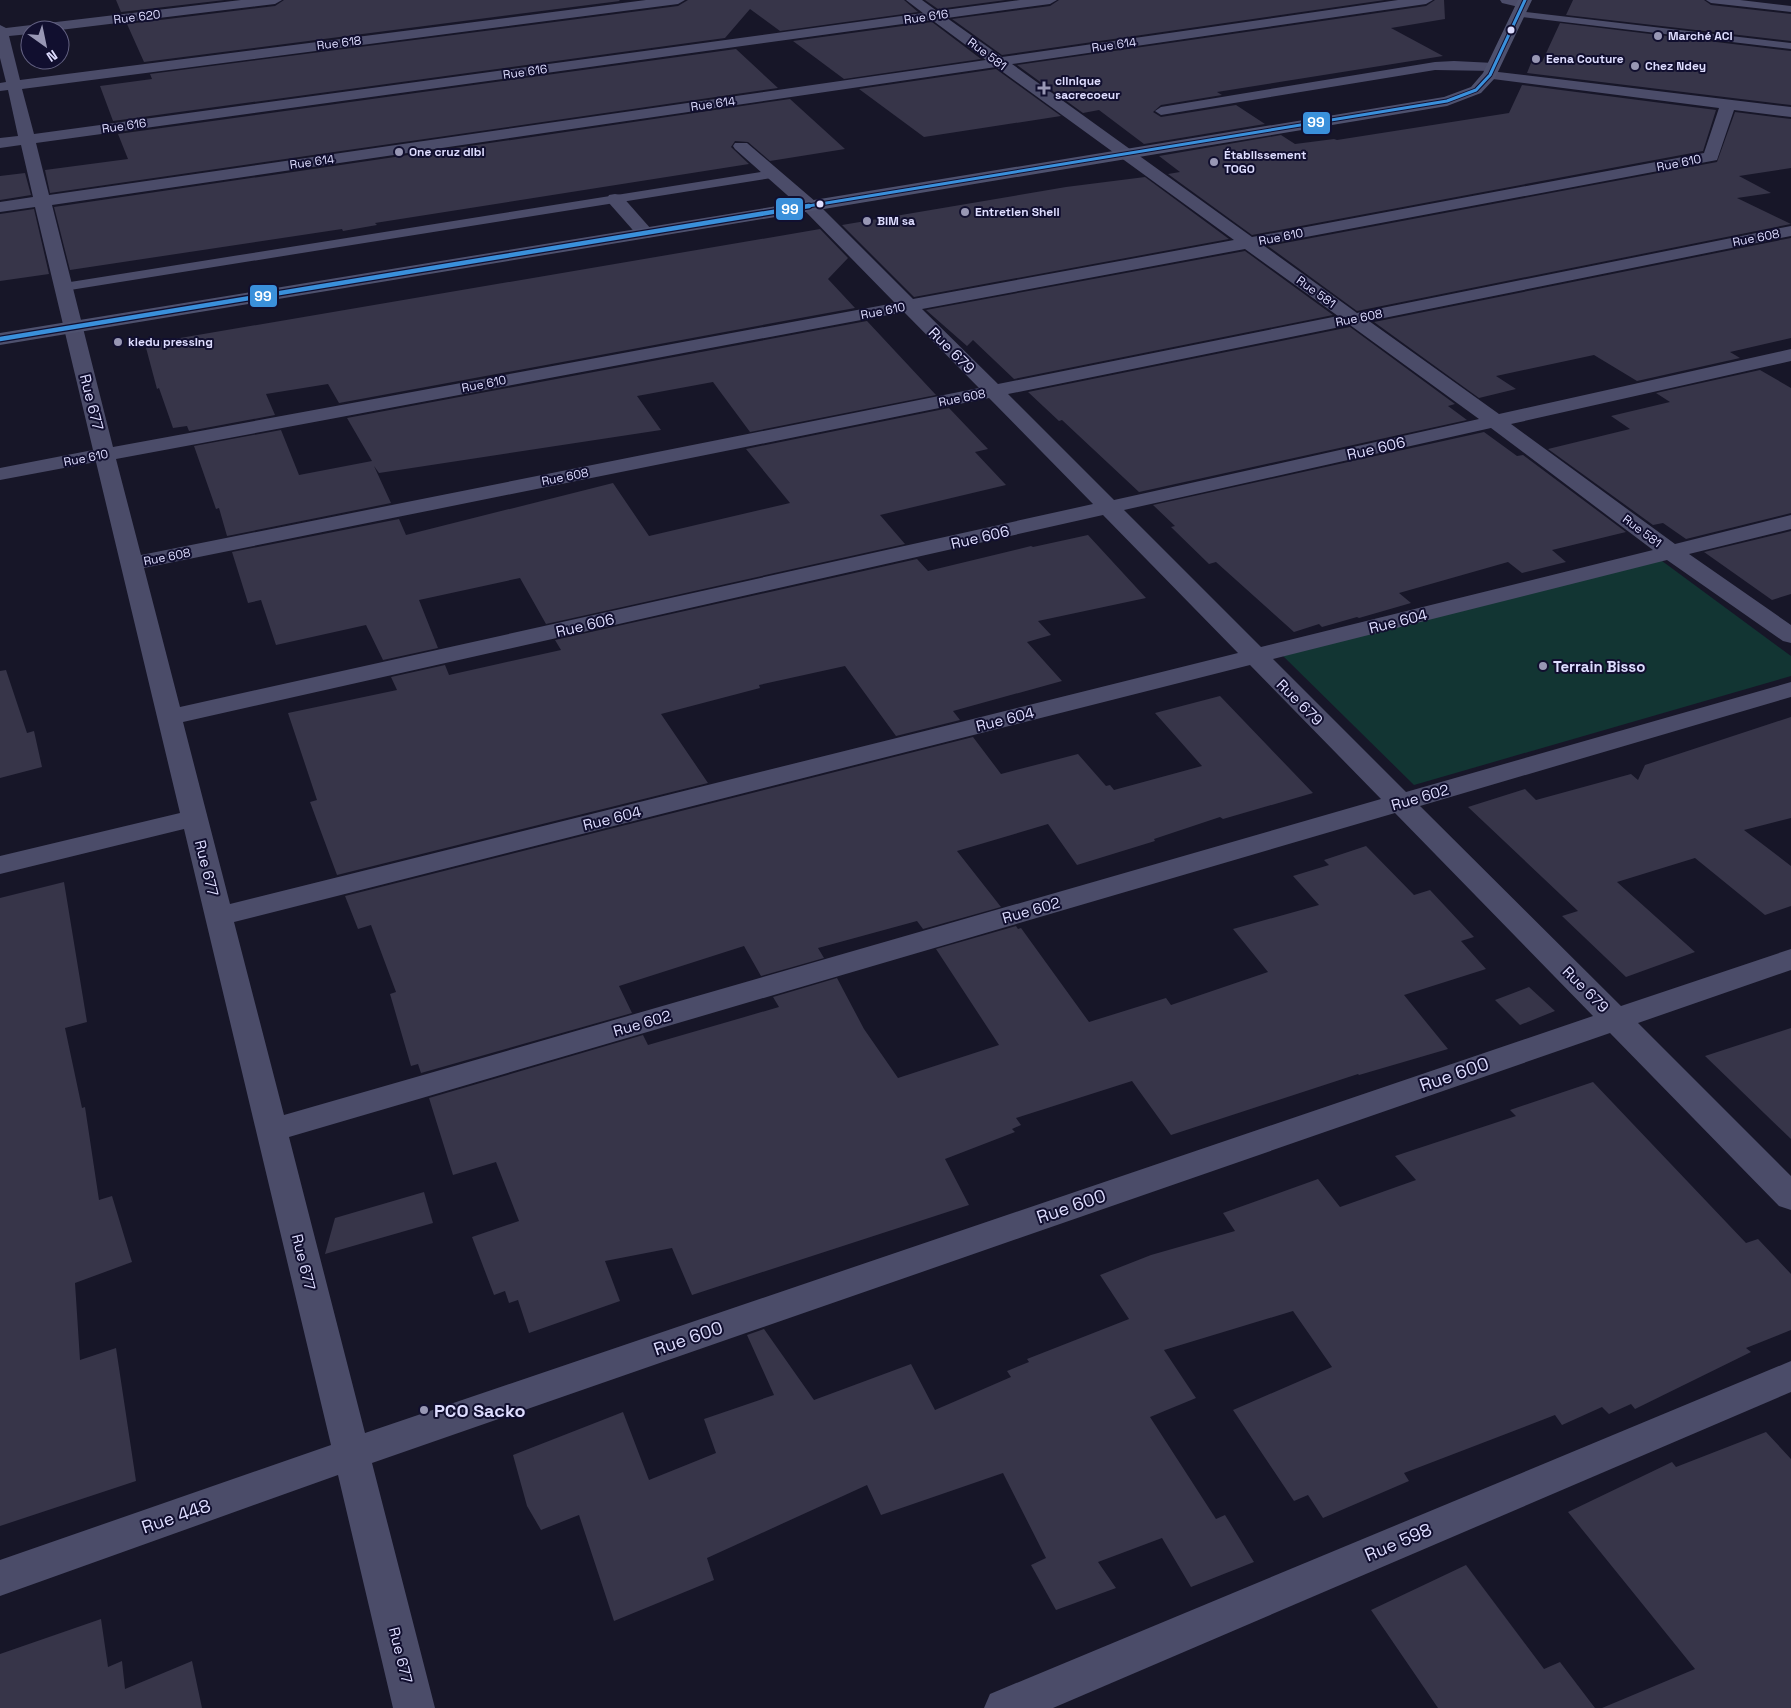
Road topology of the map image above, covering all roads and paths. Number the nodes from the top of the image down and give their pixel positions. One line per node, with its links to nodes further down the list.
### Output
1 (275, 0): 10 (street, Rue 620)
2 (678, 0): 14 (street, Rue 618)
3 (913, 0): 9 (street, Rue 581)
4 (1050, 0): 9 (street, Rue 616)
5 (1426, 0): 12 (street, Rue 614)
6 (1711, 0): 8 (lane)
7 (1519, 4): 11 (lane); 13 (street)
8 (1791, 9)
9 (936, 16): 12 (street, Rue 581); 18 (street, Rue 616)
10 (0, 32): 14 (street, Rue 677)
11 (1791, 46)
12 (998, 62): 20 (street, Rue 581); 23 (street, Rue 614)
13 (1492, 71): 15 (street); 16 (lane); 20 (street)
14 (7, 86): 18 (street, Rue 677)
15 (1728, 104): 17 (street); 28 (street, Rue 610)
16 (1161, 111)
17 (1791, 112)
18 (13, 141): 23 (street, Rue 677)
19 (741, 146): 21 (street, Rue 679)
20 (1126, 154): 24 (street); 28 (street, Rue 581)
21 (773, 174): 22 (lane); 24 (street, Rue 679)
22 (615, 199): 27 (street); 29 (lane)
23 (42, 201): 25 (street, Rue 614); 29 (street, Rue 677)
24 (810, 206): 27 (street); 30 (street, Rue 679)
25 (0, 207)
26 (1791, 231): 31 (street, Rue 608)
27 (645, 233): 32 (street)
28 (1248, 243): 30 (street, Rue 610); 31 (street, Rue 581)
29 (64, 287): 32 (street, Rue 677)
30 (909, 306): 35 (street, Rue 679); 37 (street, Rue 610)
31 (1353, 319): 35 (street, Rue 608); 36 (street, Rue 581)
32 (74, 327): 33 (street); 37 (street, Rue 677)
33 (0, 339)
34 (1791, 356): 36 (street, Rue 606)
35 (993, 391): 39 (street, Rue 679); 42 (street, Rue 608)
36 (1495, 421): 39 (street, Rue 606); 41 (street, Rue 581)
37 (105, 455): 38 (street, Rue 610); 42 (street, Rue 677)
38 (0, 474)
39 (1109, 508): 44 (street, Rue 679); 46 (street, Rue 606)
40 (1791, 522): 41 (street, Rue 604)
41 (1671, 552): 43 (street, Rue 581); 44 (street, Rue 604)
42 (132, 564): 46 (street, Rue 677)
43 (1791, 636)
44 (1256, 656): 47 (street, Rue 679); 50 (street, Rue 604)
45 (1791, 689): 47 (street, Rue 602)
46 (170, 718): 48 (street, Rue 677)
47 (1400, 802): 52 (street, Rue 679); 53 (street, Rue 602)
48 (194, 818): 49 (street); 50 (street, Rue 677)
49 (0, 865)
50 (219, 916): 53 (street, Rue 677)
51 (1791, 959): 52 (street, Rue 600)
52 (1615, 1019): 54 (street, Rue 679); 56 (street, Rue 600)
53 (272, 1130): 56 (street, Rue 677)
54 (1791, 1197)
55 (1791, 1376): 59 (street, Rue 598)
56 (352, 1454): 57 (street, Rue 448); 58 (street, Rue 677)
57 (0, 1578)
58 (414, 1708)
59 (1005, 1708)

